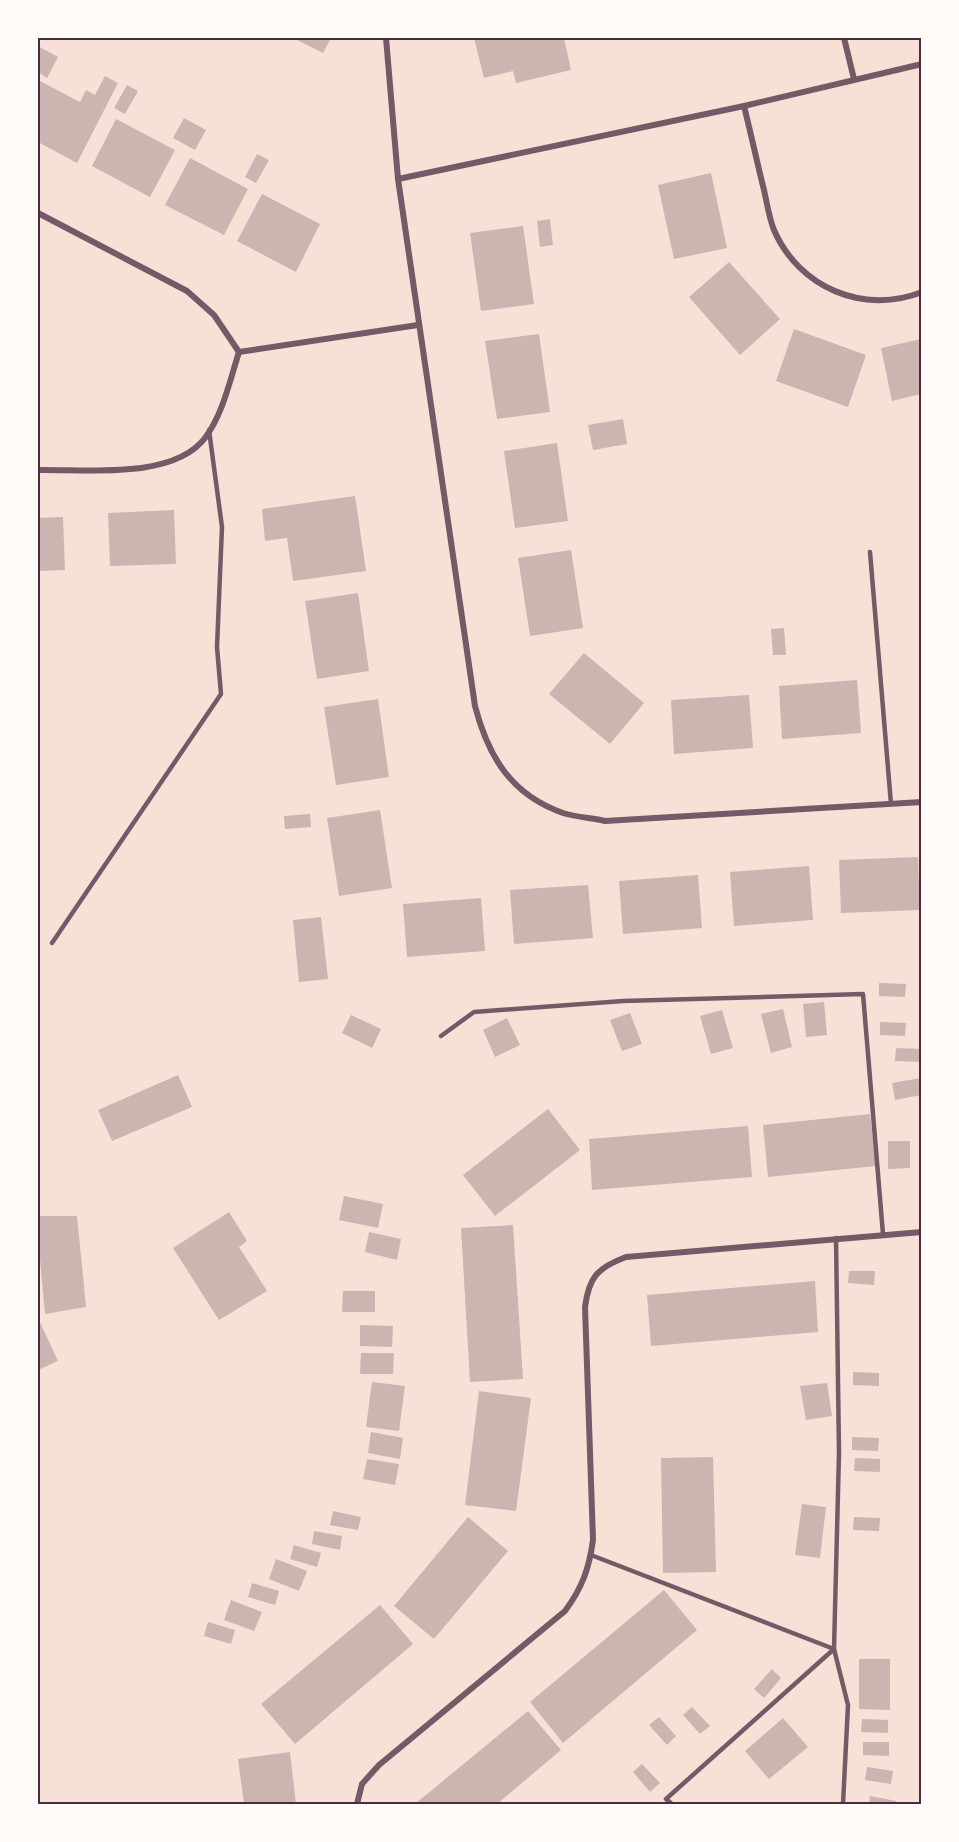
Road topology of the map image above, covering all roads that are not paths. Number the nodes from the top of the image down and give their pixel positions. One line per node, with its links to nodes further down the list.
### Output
1 (386, 38): 6 (street)
2 (844, 38): 4 (street)
3 (921, 64): 4 (street)
4 (854, 79): 5 (street)
5 (744, 106): 6 (street); 8 (street)
6 (398, 179): 9 (street)
7 (38, 213): 10 (street)
8 (921, 292)
9 (418, 325): 10 (street); 15 (street)
10 (239, 352): 11 (street)
11 (209, 430): 12 (street); 16 (lane)
12 (38, 470)
13 (870, 552): 15 (lane)
14 (921, 802): 15 (street)
15 (891, 804)
16 (52, 943)
17 (441, 1036): 19 (lane)
18 (921, 1232): 19 (street)
19 (883, 1234): 20 (street)
20 (836, 1238): 21 (street); 22 (lane)
21 (591, 1555): 22 (lane); 23 (street)
22 (834, 1649): 24 (lane); 25 (lane)
23 (357, 1804)
24 (672, 1804)
25 (843, 1804)

